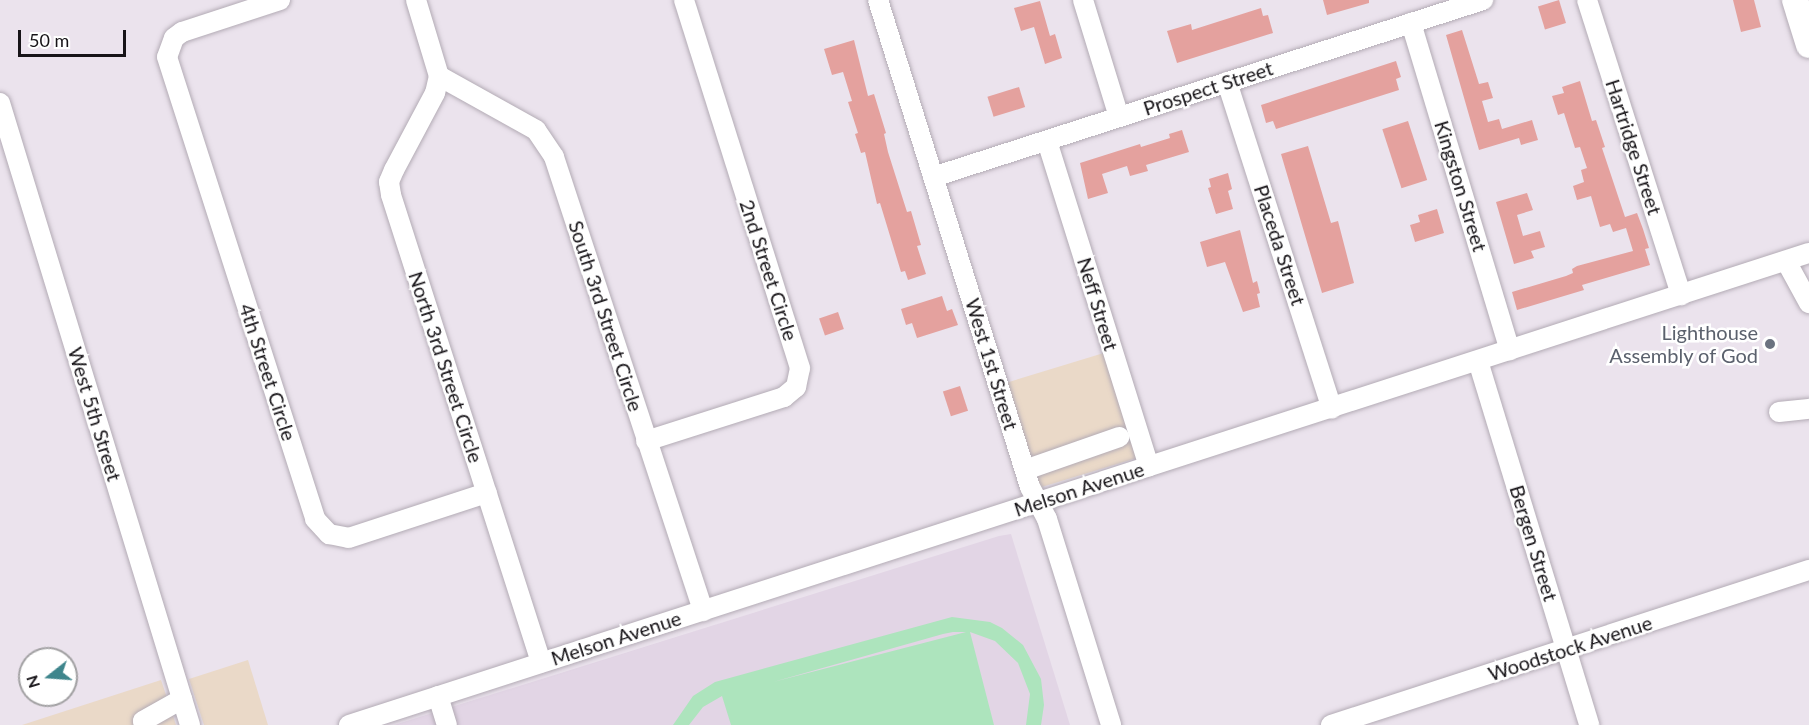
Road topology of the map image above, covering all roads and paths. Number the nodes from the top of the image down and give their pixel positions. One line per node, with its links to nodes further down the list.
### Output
1 (280, 0): 32 (street, 4th Street Circle)
2 (416, 0): 11 (street)
3 (684, 0): 27 (street, 2nd Street Circle)
4 (878, 0): 16 (street, West 1st Street)
5 (1083, 0): 14 (street)
6 (1483, 0): 9 (street, Prospect Street)
7 (1587, 0): 19 (street, Hartridge Street)
8 (1795, 0): 10 (main road)
9 (1411, 23): 12 (street, Prospect Street); 21 (street, Kingston Street)
10 (1809, 45)
11 (439, 76): 27 (street, South 3rd Street Circle); 32 (street, North 3rd Street Circle)
12 (1227, 82): 14 (street, Prospect Street); 23 (street, Placeda Street)
13 (0, 103): 39 (street, West 5th Street)
14 (1119, 117): 15 (street, Prospect Street)
15 (1047, 141): 16 (street, Prospect Street); 29 (street, Neff Street)
16 (933, 177): 30 (street, West 1st Street)
17 (1809, 253): 18 (street, Melson Avenue)
18 (1786, 261): 19 (street, Melson Avenue); 20 (street)
19 (1681, 295): 21 (street, Melson Avenue)
20 (1809, 303)
21 (1510, 350): 22 (street, Melson Avenue)
22 (1479, 361): 23 (street, Melson Avenue); 36 (street, Bergen Street)
23 (1332, 409): 29 (street, Melson Avenue)
24 (1809, 409): 25 (street)
25 (1779, 412)
26 (1119, 437): 28 (street)
27 (646, 441): 35 (street, South 3rd Street Circle)
28 (1085, 450): 30 (street); 31 (street)
29 (1149, 466): 31 (street, Melson Avenue)
30 (1025, 470): 33 (street, West 1st Street)
31 (1096, 483): 33 (street, Melson Avenue)
32 (487, 493): 37 (street, North 3rd Street Circle)
33 (1038, 502): 35 (street, Melson Avenue); 44 (street, West 1st Street)
34 (1809, 570): 36 (street, Woodstock Avenue)
35 (702, 611): 37 (street, Melson Avenue)
36 (1566, 650): 45 (street, Woodstock Avenue); 46 (street, Bergen Street)
37 (541, 663): 38 (street, Melson Avenue)
38 (438, 696): 42 (street, Melson Avenue); 43 (street)
39 (182, 699): 40 (street); 41 (street, West 5th Street)
40 (144, 725)
41 (190, 725)
42 (349, 725)
43 (447, 725)
44 (1111, 725)
45 (1331, 725)
46 (1589, 725)

